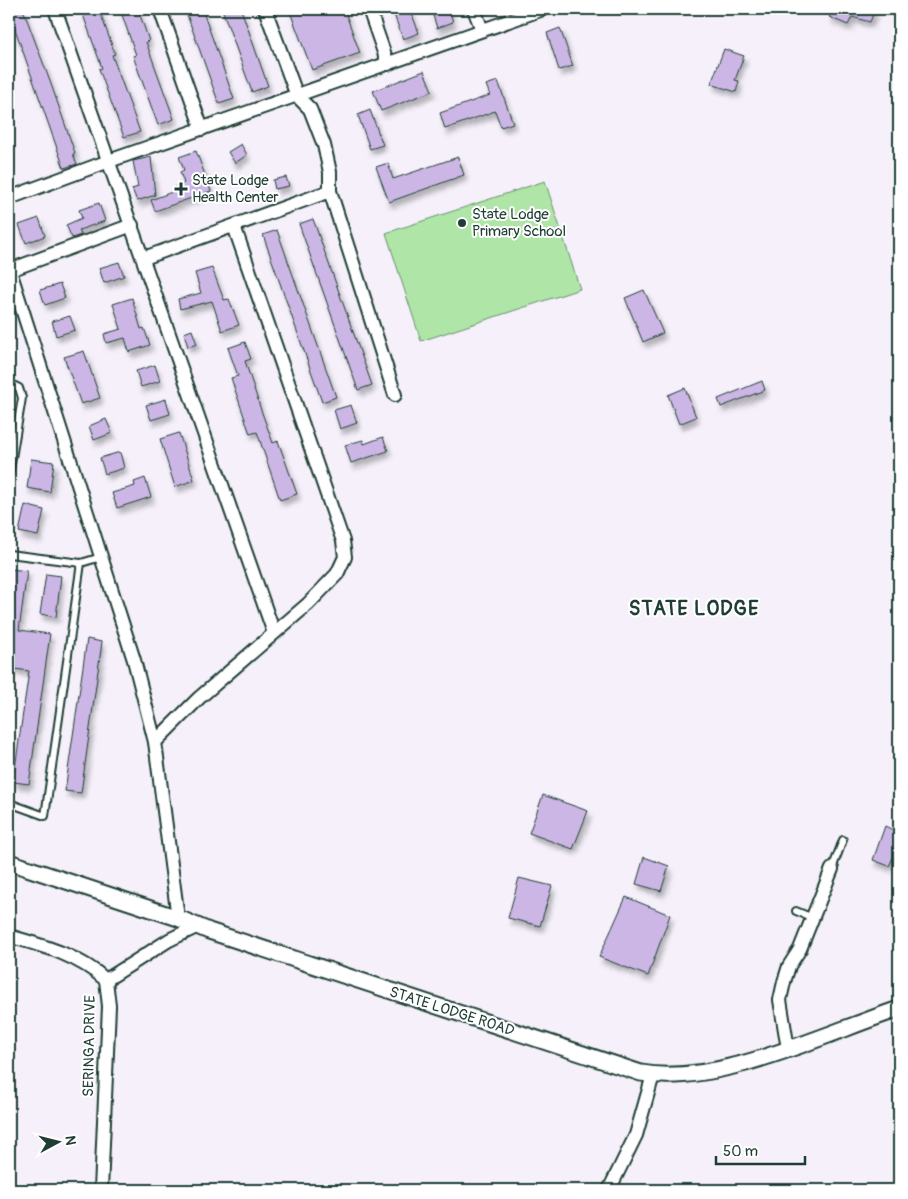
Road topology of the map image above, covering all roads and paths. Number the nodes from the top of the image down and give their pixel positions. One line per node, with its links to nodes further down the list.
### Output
1 (55, 9): 11 (street)
2 (160, 9): 10 (street)
3 (265, 9): 9 (street)
4 (369, 9): 8 (street)
5 (474, 9): 7 (street)
6 (543, 9): 7 (street)
7 (482, 30): 8 (street)
8 (388, 64): 9 (street)
9 (297, 96): 10 (street); 12 (street)
10 (202, 129): 11 (street)
11 (109, 161): 13 (street); 14 (street)
12 (330, 191): 15 (street); 19 (street)
13 (9, 198)
14 (132, 226): 16 (street); 17 (street)
15 (234, 226): 16 (street); 24 (street)
16 (144, 258): 24 (street)
17 (9, 269): 22 (street)
18 (9, 383): 20 (lane)
19 (395, 395)
20 (9, 476)
21 (9, 554): 23 (lane)
22 (101, 557): 23 (lane); 25 (street)
23 (81, 563): 26 (lane)
24 (274, 633): 25 (street)
25 (155, 742): 31 (street)
26 (9, 803)
27 (843, 840): 29 (lane)
28 (9, 862): 31 (street, STATE LODGE ROAD)
29 (832, 868): 32 (street)
30 (796, 911): 32 (lane)
31 (178, 918): 33 (street, STATE LODGE ROAD)
32 (813, 918): 37 (street)
33 (198, 926): 35 (street); 38 (street, STATE LODGE ROAD)
34 (9, 936): 35 (street, SERINGA DRIVE)
35 (106, 980): 39 (street, SERINGA DRIVE)
36 (899, 1009): 37 (street, STATE LODGE ROAD)
37 (788, 1049): 38 (street, STATE LODGE ROAD)
38 (653, 1075): 40 (street)
39 (101, 1190)
40 (609, 1190)

